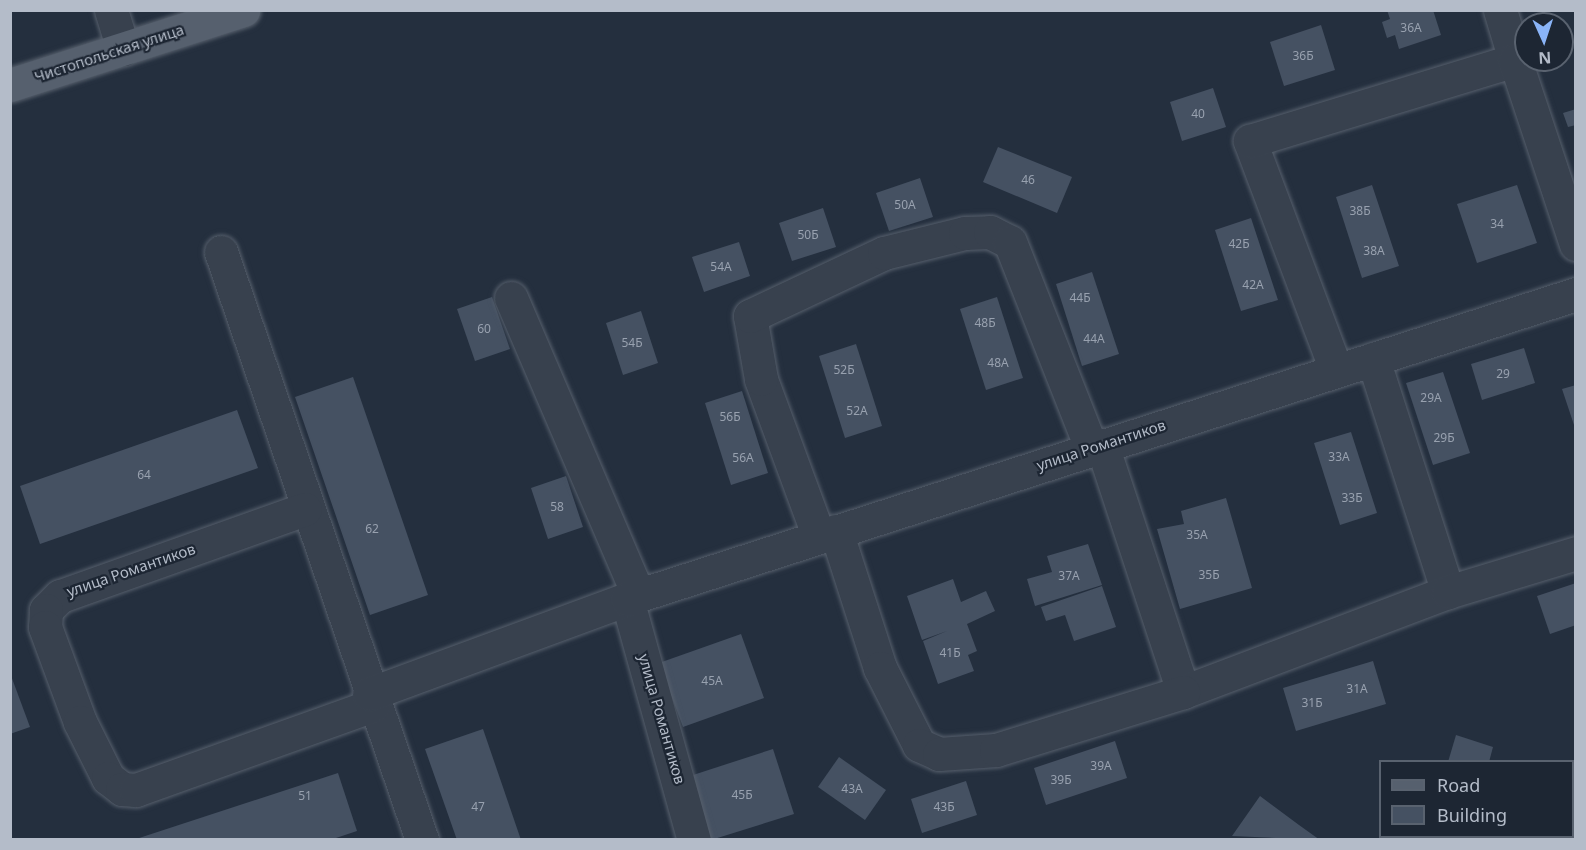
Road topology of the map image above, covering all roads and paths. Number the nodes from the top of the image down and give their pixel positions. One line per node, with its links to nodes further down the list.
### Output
1 (111, 10): 4 (street)
2 (243, 10): 4 (main road, Чистопольская улица)
3 (1500, 10): 5 (street)
4 (123, 49): 8 (main road, Чистопольская улица)
5 (1514, 57)
6 (1514, 60): 14 (street)
7 (1519, 72): 9 (street)
8 (10, 85)
9 (1575, 244)
10 (220, 252): 16 (street)
11 (1575, 294): 13 (street, улица Романтиков)
12 (511, 298): 20 (street)
13 (1373, 359): 14 (street, улица Романтиков); 19 (street)
14 (1336, 370): 15 (street, улица Романтиков)
15 (1096, 446): 17 (street, улица Романтиков); 17 (street); 21 (street)
16 (305, 509): 22 (street); 22 (street, улица Романтиков)
17 (827, 534): 20 (street, улица Романтиков); 21 (street)
18 (1575, 553): 19 (street)
19 (1448, 592): 21 (street)
20 (633, 597): 22 (street, улица Романтиков); 24 (street, улица Романтиков)
21 (1183, 692)
22 (371, 700): 23 (street)
23 (422, 840)
24 (694, 840)

